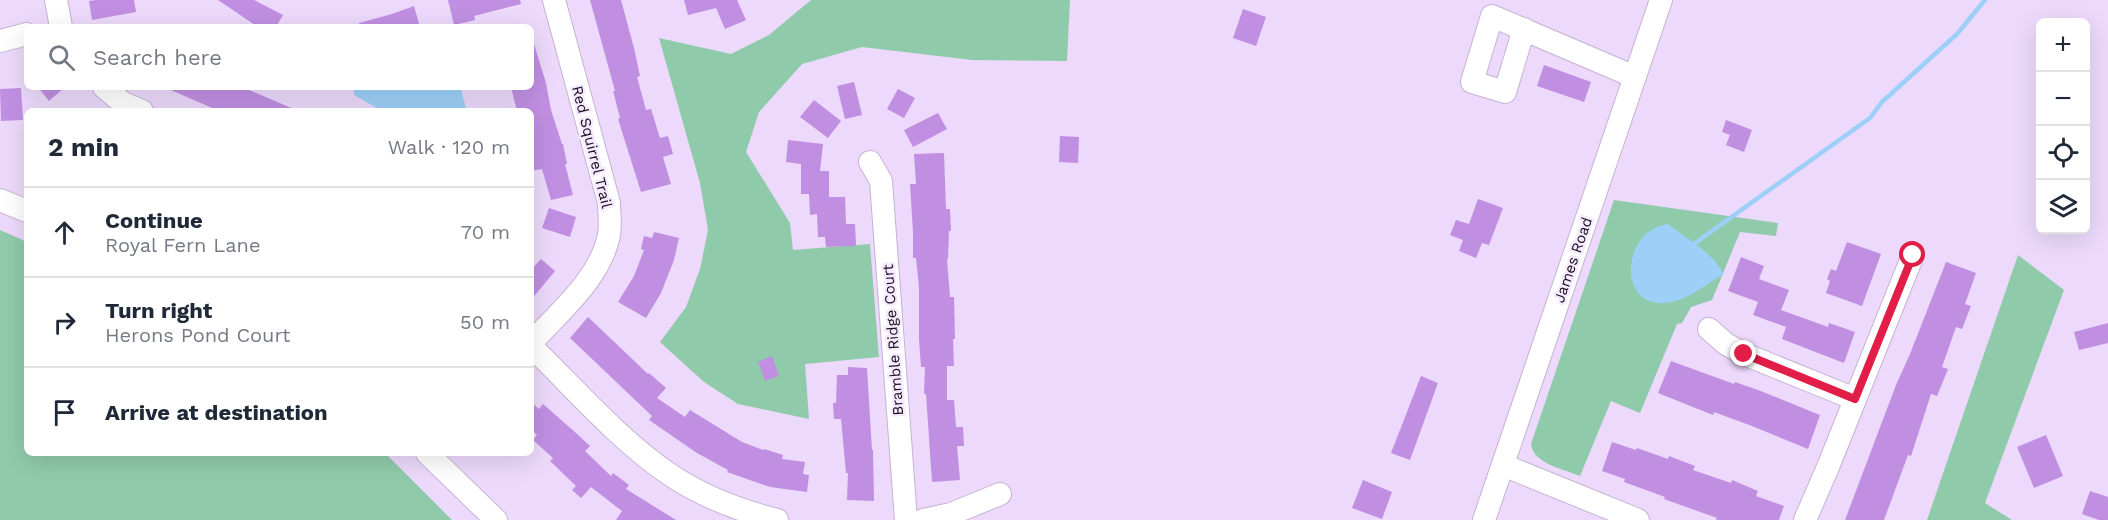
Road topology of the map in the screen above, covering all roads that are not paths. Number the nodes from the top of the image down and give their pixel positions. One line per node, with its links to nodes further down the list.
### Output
1 (56, 0): 4 (street)
2 (554, 0): 16 (street, Red Squirrel Trail)
3 (1661, 0): 8 (street, James Road)
4 (58, 24)
5 (1524, 29): 8 (street)
6 (24, 35): 7 (street)
7 (0, 41)
8 (1635, 77): 20 (street, James Road)
9 (108, 90): 10 (street)
10 (135, 108)
11 (870, 162): 24 (street, Bramble Ridge Court)
12 (0, 200): 13 (street)
13 (24, 210)
14 (1913, 255): 18 (street)
15 (1709, 328): 18 (street)
16 (534, 341)
17 (534, 347): 23 (street)
18 (1855, 399): 28 (street)
19 (430, 456): 22 (street)
20 (1503, 465): 26 (street, James Road); 27 (street)
21 (1000, 494): 25 (street)
22 (496, 520)
23 (777, 520)
24 (906, 520)
25 (923, 520)
26 (1484, 520)
27 (1638, 520)
28 (1805, 520)

